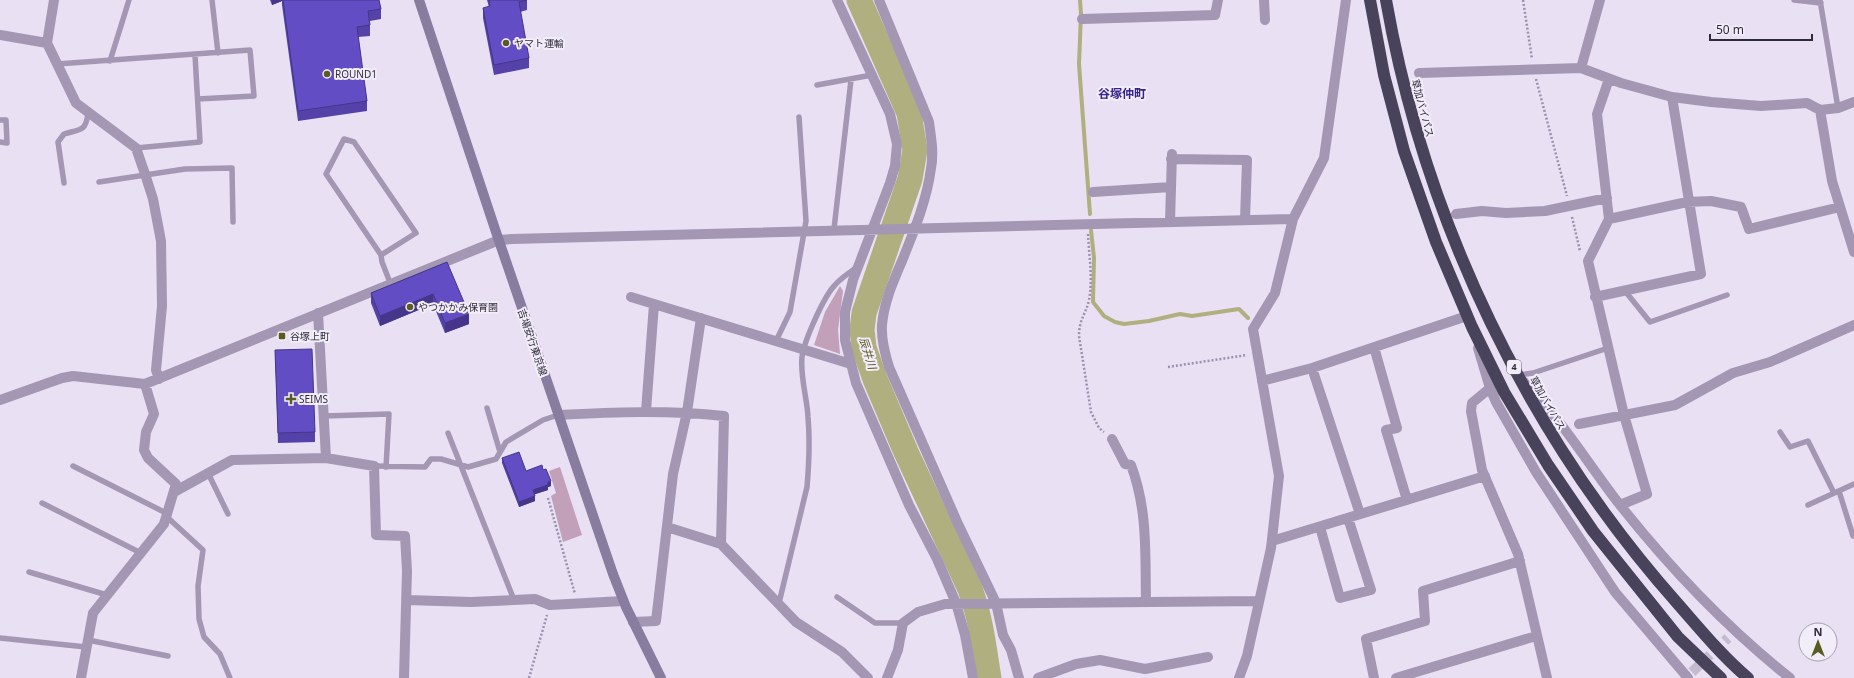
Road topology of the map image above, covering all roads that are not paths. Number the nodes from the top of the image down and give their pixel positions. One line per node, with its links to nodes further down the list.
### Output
1 (54, 0): 18 (street)
2 (129, 0): 21 (lane)
3 (212, 0): 19 (lane)
4 (419, 0): 57 (main road, 吉場安行東京線)
5 (838, 0): 25 (street)
6 (879, 0): 54 (street)
7 (1218, 0): 15 (street)
8 (1264, 0): 16 (street)
9 (1346, 0): 48 (street)
10 (1370, 0): 69 (highway, 4)
11 (1386, 0): 77 (highway, 草加バイパス / 4)
12 (1600, 0): 23 (street)
13 (1794, 0): 14 (lane)
14 (1821, 1): 32 (lane)
15 (1082, 19)
16 (1265, 20)
17 (0, 35): 18 (street)
18 (47, 43): 22 (street)
19 (218, 53): 20 (lane); 30 (lane)
20 (195, 55): 21 (lane); 30 (lane)
21 (110, 61): 22 (lane)
22 (57, 64): 34 (street)
23 (1581, 68): 24 (street); 26 (street)
24 (1419, 73)
25 (872, 76): 27 (lane); 53 (street)
26 (1608, 79): 29 (street); 44 (street)
27 (851, 80): 28 (lane); 55 (lane)
28 (817, 85)
29 (1672, 97): 33 (street); 45 (street)
30 (198, 99): 38 (lane)
31 (1854, 102): 32 (street)
32 (1838, 108): 33 (street)
33 (1820, 110): 46 (street)
34 (88, 113): 38 (street); 41 (lane)
35 (799, 116): 56 (lane)
36 (0, 120): 37 (lane)
37 (0, 142)
38 (136, 148): 39 (street)
39 (145, 174): 40 (lane); 51 (lane); 78 (street)
40 (99, 182)
41 (64, 183)
42 (1171, 187): 43 (street); 50 (street); 52 (street)
43 (1093, 192)
44 (1607, 198): 47 (street); 49 (street)
45 (1688, 202): 46 (street); 49 (street); 62 (street)
46 (1840, 207): 58 (street)
47 (1456, 214)
48 (1293, 219): 50 (street); 79 (street)
49 (1609, 219): 65 (street)
50 (1245, 220): 52 (street)
51 (233, 222)
52 (1170, 222): 54 (street)
53 (875, 228): 54 (street); 55 (street); 60 (street)
54 (911, 228): 127 (street)
55 (834, 229): 56 (street)
56 (805, 230): 57 (street); 71 (lane)
57 (499, 240): 61 (street); 86 (main road, 吉場安行東京線)
58 (1854, 252)
59 (381, 255): 59 (lane); 61 (lane)
60 (858, 266): 74 (lane); 75 (street)
61 (391, 284): 67 (street)
62 (1625, 291): 63 (lane); 65 (street)
63 (1727, 294)
64 (631, 297): 66 (street)
65 (1595, 298): 73 (street)
66 (654, 304): 68 (street); 84 (street)
67 (318, 313): 78 (street); 88 (street)
68 (701, 318): 71 (street); 85 (street)
69 (1470, 322): 72 (street); 81 (street); 152 (highway, 4)
70 (1854, 325): 87 (street)
71 (776, 341): 74 (street)
72 (1374, 347): 76 (street); 104 (street)
73 (1608, 348): 77 (lane); 87 (street)
74 (804, 350): 75 (street); 128 (lane)
75 (851, 364): 129 (street)
76 (1312, 368): 79 (street); 109 (street)
77 (1518, 375): 106 (street); 153 (highway, 草加バイパス / 4)
78 (159, 379): 80 (street)
79 (1262, 381): 115 (street)
80 (145, 384): 82 (street); 102 (street)
81 (1490, 388): 100 (street); 138 (street)
82 (0, 400)
83 (487, 408): 93 (lane)
84 (646, 411): 85 (street); 86 (street)
85 (687, 412): 113 (street); 116 (street)
86 (558, 415): 93 (lane); 124 (main road, 吉場安行東京線)
87 (1624, 415): 89 (street); 106 (street)
88 (324, 416): 94 (street); 98 (lane)
89 (1580, 424)
90 (1780, 432): 103 (lane)
91 (448, 433): 95 (lane)
92 (1112, 439): 126 (street)
93 (500, 452): 95 (lane)
94 (326, 458): 97 (street); 99 (street)
95 (460, 464): 98 (lane); 123 (lane)
96 (74, 466): 110 (lane)
97 (374, 466): 98 (lane); 122 (street)
98 (386, 467)
99 (208, 473): 102 (street); 108 (lane)
100 (1485, 476): 104 (street); 118 (street)
101 (1854, 484): 103 (lane)
102 (174, 492): 110 (street)
103 (1836, 492): 107 (lane); 114 (lane)
104 (1407, 500): 109 (street)
105 (42, 503): 117 (lane)
106 (1620, 505): 154 (street)
107 (1808, 505)
108 (228, 514)
109 (1360, 514): 111 (street)
110 (168, 516): 117 (street); 140 (lane)
111 (1348, 518): 112 (street); 112 (street)
112 (1320, 526): 115 (street)
113 (667, 527): 116 (street); 130 (street)
114 (1853, 536)
115 (1272, 541): 125 (street)
116 (721, 544): 128 (street)
117 (141, 553): 120 (street)
118 (1520, 561): 132 (street); 149 (street)
119 (29, 572): 120 (lane)
120 (107, 595): 134 (street)
121 (838, 597): 131 (lane)
122 (407, 600): 123 (street); 141 (street)
123 (514, 600): 124 (street)
124 (623, 601): 130 (main road, 吉場安行東京線)
125 (1259, 601): 126 (street); 148 (street)
126 (1146, 602): 127 (street)
127 (992, 603): 129 (street); 146 (street)
128 (779, 604): 143 (street)
129 (959, 604): 131 (street); 145 (street)
130 (633, 622): 142 (main road, 吉場安行東京線)
131 (903, 623): 144 (street)
132 (1536, 636): 150 (street); 151 (street)
133 (0, 638): 134 (lane)
134 (87, 643): 135 (lane); 139 (street)
135 (168, 656)
136 (1208, 657): 137 (street)
137 (1146, 673): 147 (street)
138 (1689, 676)
139 (81, 678)
140 (230, 678)
141 (404, 678)
142 (661, 678)
143 (868, 678)
144 (887, 678)
145 (973, 678)
146 (1019, 678)
147 (1038, 678)
148 (1239, 678)
149 (1374, 678)
150 (1396, 678)
151 (1547, 678)
152 (1721, 678)
153 (1748, 678)
154 (1790, 678)

